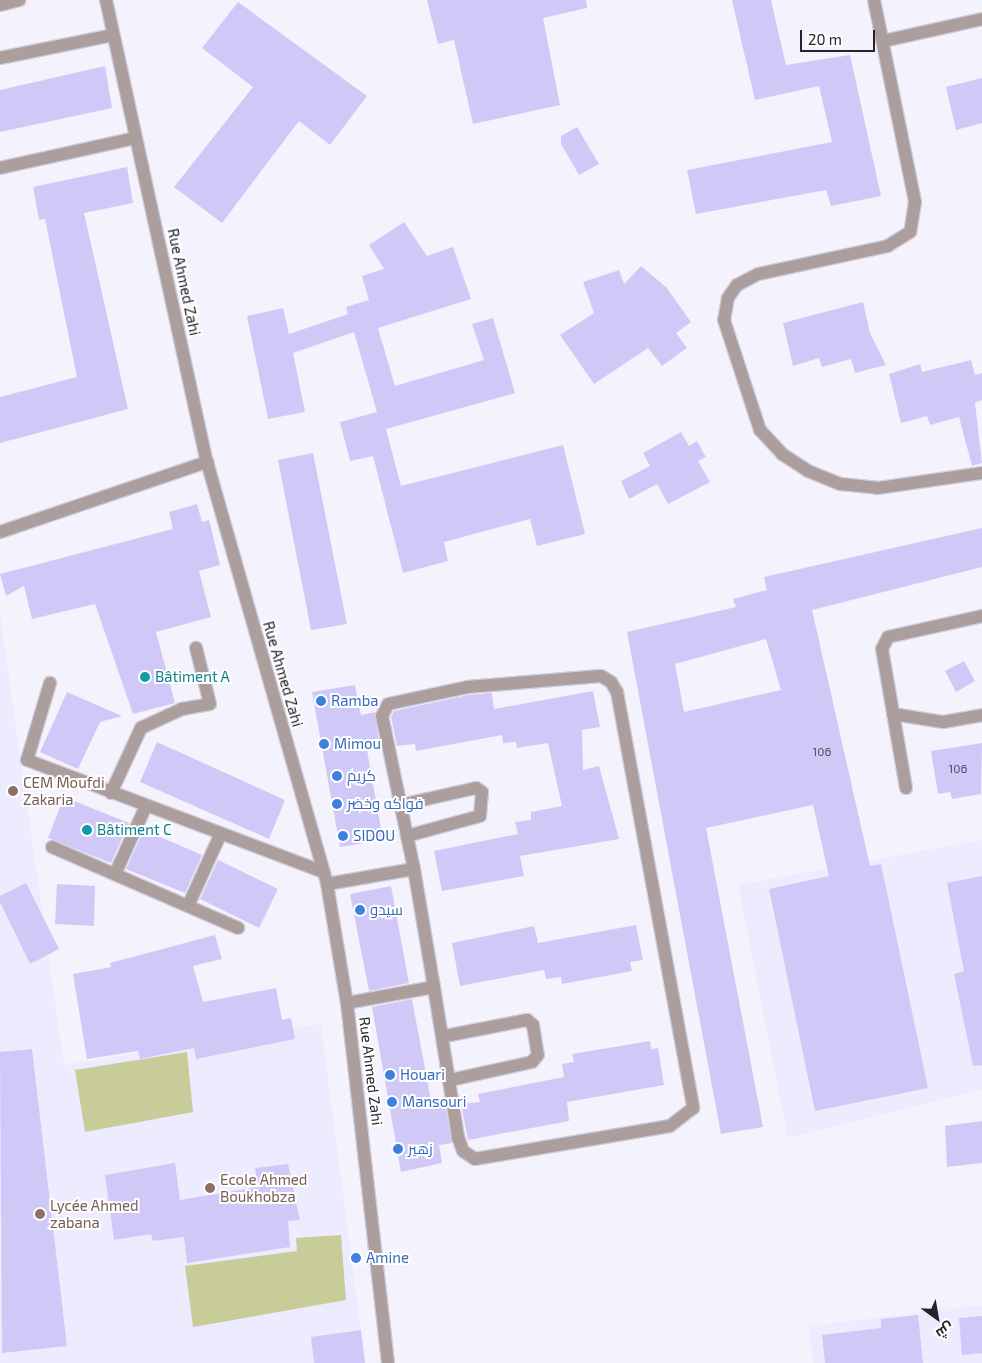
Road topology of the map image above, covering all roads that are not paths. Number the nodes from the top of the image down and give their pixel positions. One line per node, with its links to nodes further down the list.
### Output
1 (19, 0): 4 (lane)
2 (106, 0): 6 (street, Rue Ahmed Zahi)
3 (874, 0): 7 (street)
4 (0, 4)
5 (982, 19): 7 (street)
6 (113, 35): 8 (street); 9 (street, Rue Ahmed Zahi)
7 (883, 41): 12 (street)
8 (0, 58)
9 (135, 138): 10 (street); 11 (street, Rue Ahmed Zahi)
10 (0, 168)
11 (206, 462): 13 (street); 28 (street, Rue Ahmed Zahi)
12 (982, 473)
13 (0, 532)
14 (982, 616): 17 (street)
15 (196, 648): 20 (street)
16 (50, 683): 20 (street)
17 (893, 714): 18 (street); 19 (street)
18 (982, 715)
19 (906, 788)
20 (111, 793): 22 (street)
21 (400, 805): 24 (street); 24 (street); 34 (street)
22 (146, 806): 23 (street); 27 (street)
23 (220, 835): 28 (street); 29 (street)
24 (407, 836): 26 (street)
25 (52, 847): 27 (street)
26 (414, 869): 28 (street); 31 (street)
27 (115, 874): 29 (street)
28 (325, 878): 32 (street, Rue Ahmed Zahi)
29 (188, 906): 30 (street)
30 (238, 928)
31 (434, 987): 32 (street); 33 (street)
32 (347, 1003): 35 (street, Rue Ahmed Zahi)
33 (445, 1036): 34 (street); 34 (street)
34 (451, 1080)
35 (388, 1363)

